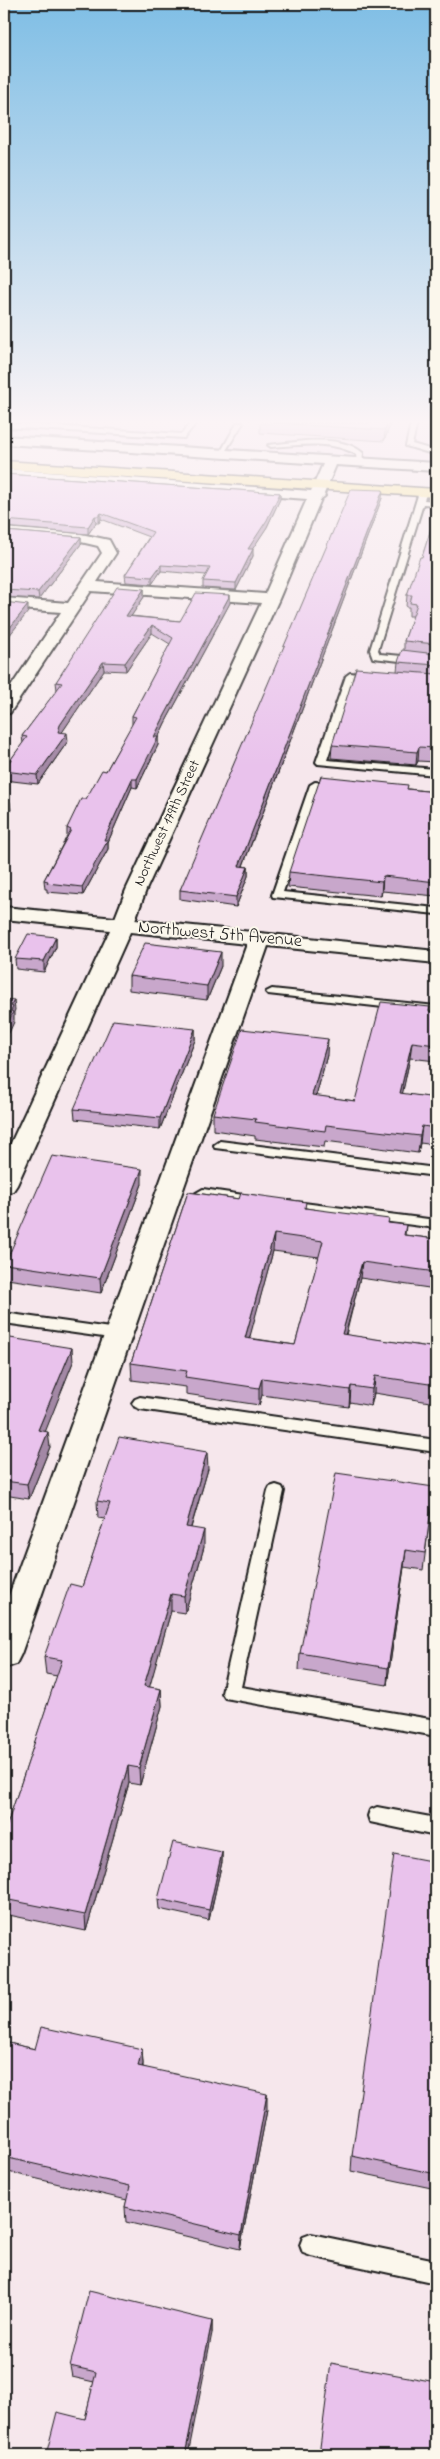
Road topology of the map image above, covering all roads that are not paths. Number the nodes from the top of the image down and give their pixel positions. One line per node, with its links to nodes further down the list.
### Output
1 (78, 538): 4 (street)
2 (298, 538): 5 (street, Northwest 179th Street)
3 (413, 538): 8 (lane)
4 (87, 586): 5 (street); 7 (street)
5 (271, 599): 16 (street, Northwest 179th Street)
6 (4, 603): 7 (street)
7 (71, 608): 10 (street)
8 (436, 662)
9 (379, 679): 12 (lane)
10 (12, 684): 11 (street)
11 (4, 709)
12 (436, 772)
13 (343, 788): 14 (lane)
14 (436, 911)
15 (4, 913): 16 (street, Northwest 5th Avenue)
16 (123, 925): 17 (street, Northwest 5th Avenue); 23 (street, Northwest 179th Street)
17 (260, 938): 18 (street, Northwest 5th Avenue); 27 (street)
18 (436, 957)
19 (272, 992): 20 (lane)
20 (436, 1010)
21 (220, 1145): 22 (lane)
22 (436, 1172)
23 (4, 1185)
24 (203, 1194): 25 (lane)
25 (436, 1224)
26 (4, 1318): 27 (lane)
27 (117, 1334): 31 (street)
28 (140, 1402): 29 (lane)
29 (436, 1446)
30 (276, 1491): 32 (lane)
31 (4, 1654)
32 (436, 1728)
33 (377, 1816): 34 (lane)
34 (436, 1827)
35 (311, 2245): 36 (lane)
36 (436, 2272)

